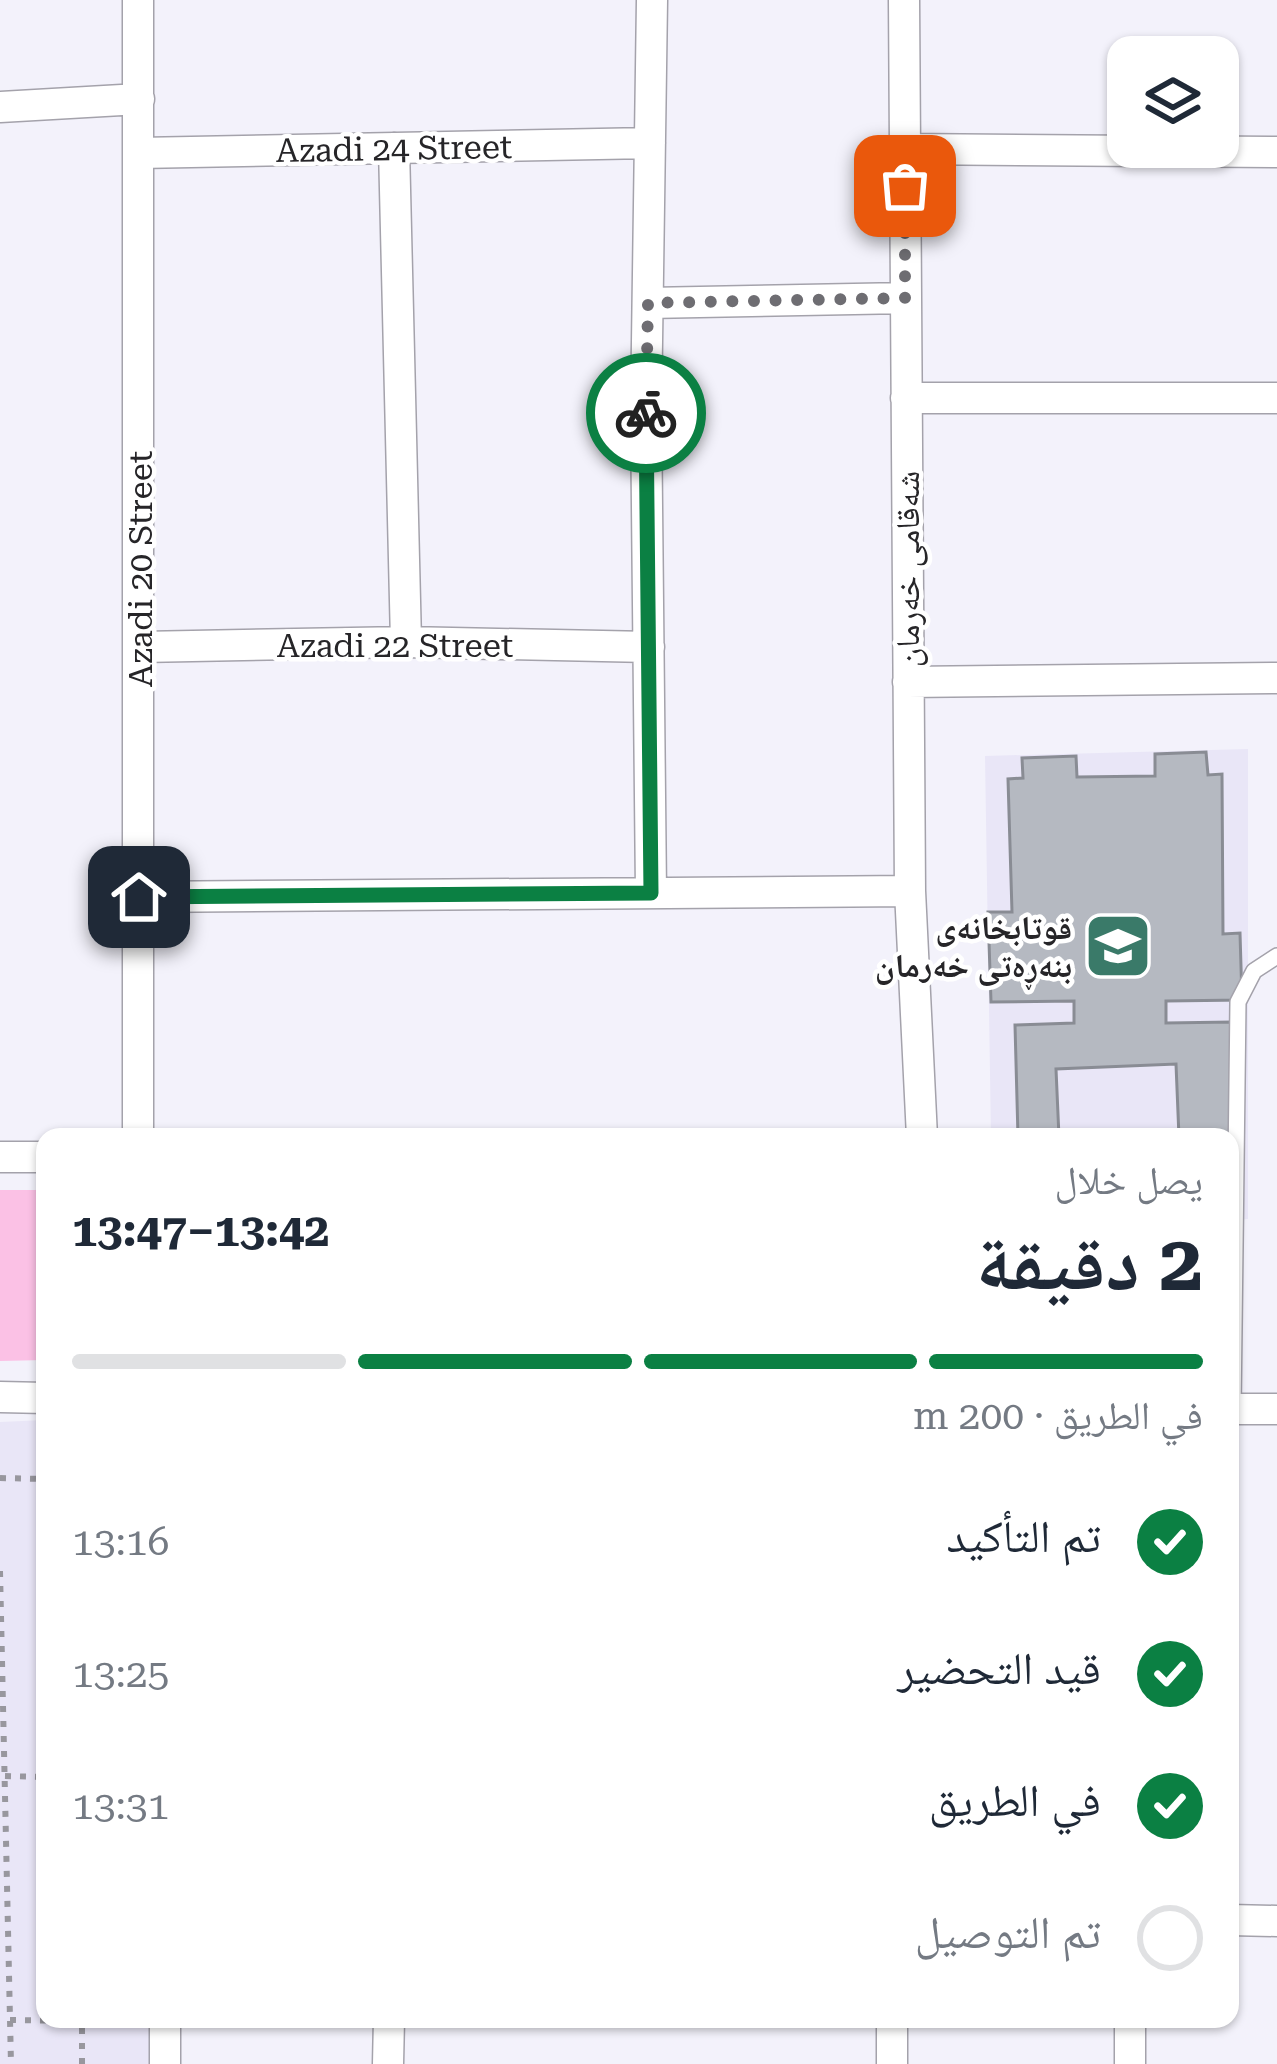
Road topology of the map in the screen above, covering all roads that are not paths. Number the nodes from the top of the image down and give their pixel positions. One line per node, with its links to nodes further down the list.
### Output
1 (138, 0): 4 (street, Azadi 20 Street)
2 (652, 0): 6 (street)
3 (904, 0): 8 (street, شەقامی خەرمان)
4 (139, 99): 5 (street); 10 (street, Azadi 20 Street)
5 (0, 107)
6 (650, 143): 7 (street, Azadi 24 Street); 12 (street)
7 (394, 148): 10 (street, Azadi 24 Street); 15 (street)
8 (905, 148): 9 (street); 11 (street, شەقامی خەرمان)
9 (1277, 152)
10 (139, 153): 16 (street, Azadi 20 Street)
11 (905, 298): 12 (street); 13 (street, شەقامی خەرمان)
12 (648, 303): 17 (street)
13 (907, 398): 14 (street); 19 (street, شەقامی خەرمان)
14 (1277, 398)
15 (406, 642): 16 (street, Azadi 22 Street); 17 (street, Azadi 22 Street)
16 (140, 647): 22 (street, Azadi 20 Street)
17 (649, 647): 21 (street)
18 (1277, 678): 19 (street)
19 (908, 682): 20 (street, شەقامی خەرمان)
20 (910, 891): 21 (street); 25 (street, شەقامی خەرمان)
21 (651, 893): 22 (street)
22 (139, 897): 24 (street, Azadi 20 Street)
23 (1277, 956): 26 (lane)
24 (138, 1128)
25 (922, 1128)
26 (1235, 1128)
27 (0, 1156): 28 (street)
28 (36, 1157)
29 (0, 1397): 30 (street)
30 (36, 1398)
31 (1239, 1409): 32 (street)
32 (1277, 1409)
33 (1239, 1920): 34 (street)
34 (1277, 1921)
35 (165, 2028): 39 (street)
36 (388, 2028): 41 (street)
37 (892, 2028): 42 (street)
38 (1130, 2028): 43 (street)
39 (165, 2064)
40 (377, 2064): 41 (street)
41 (388, 2064)
42 (892, 2064)
43 (1130, 2064)

